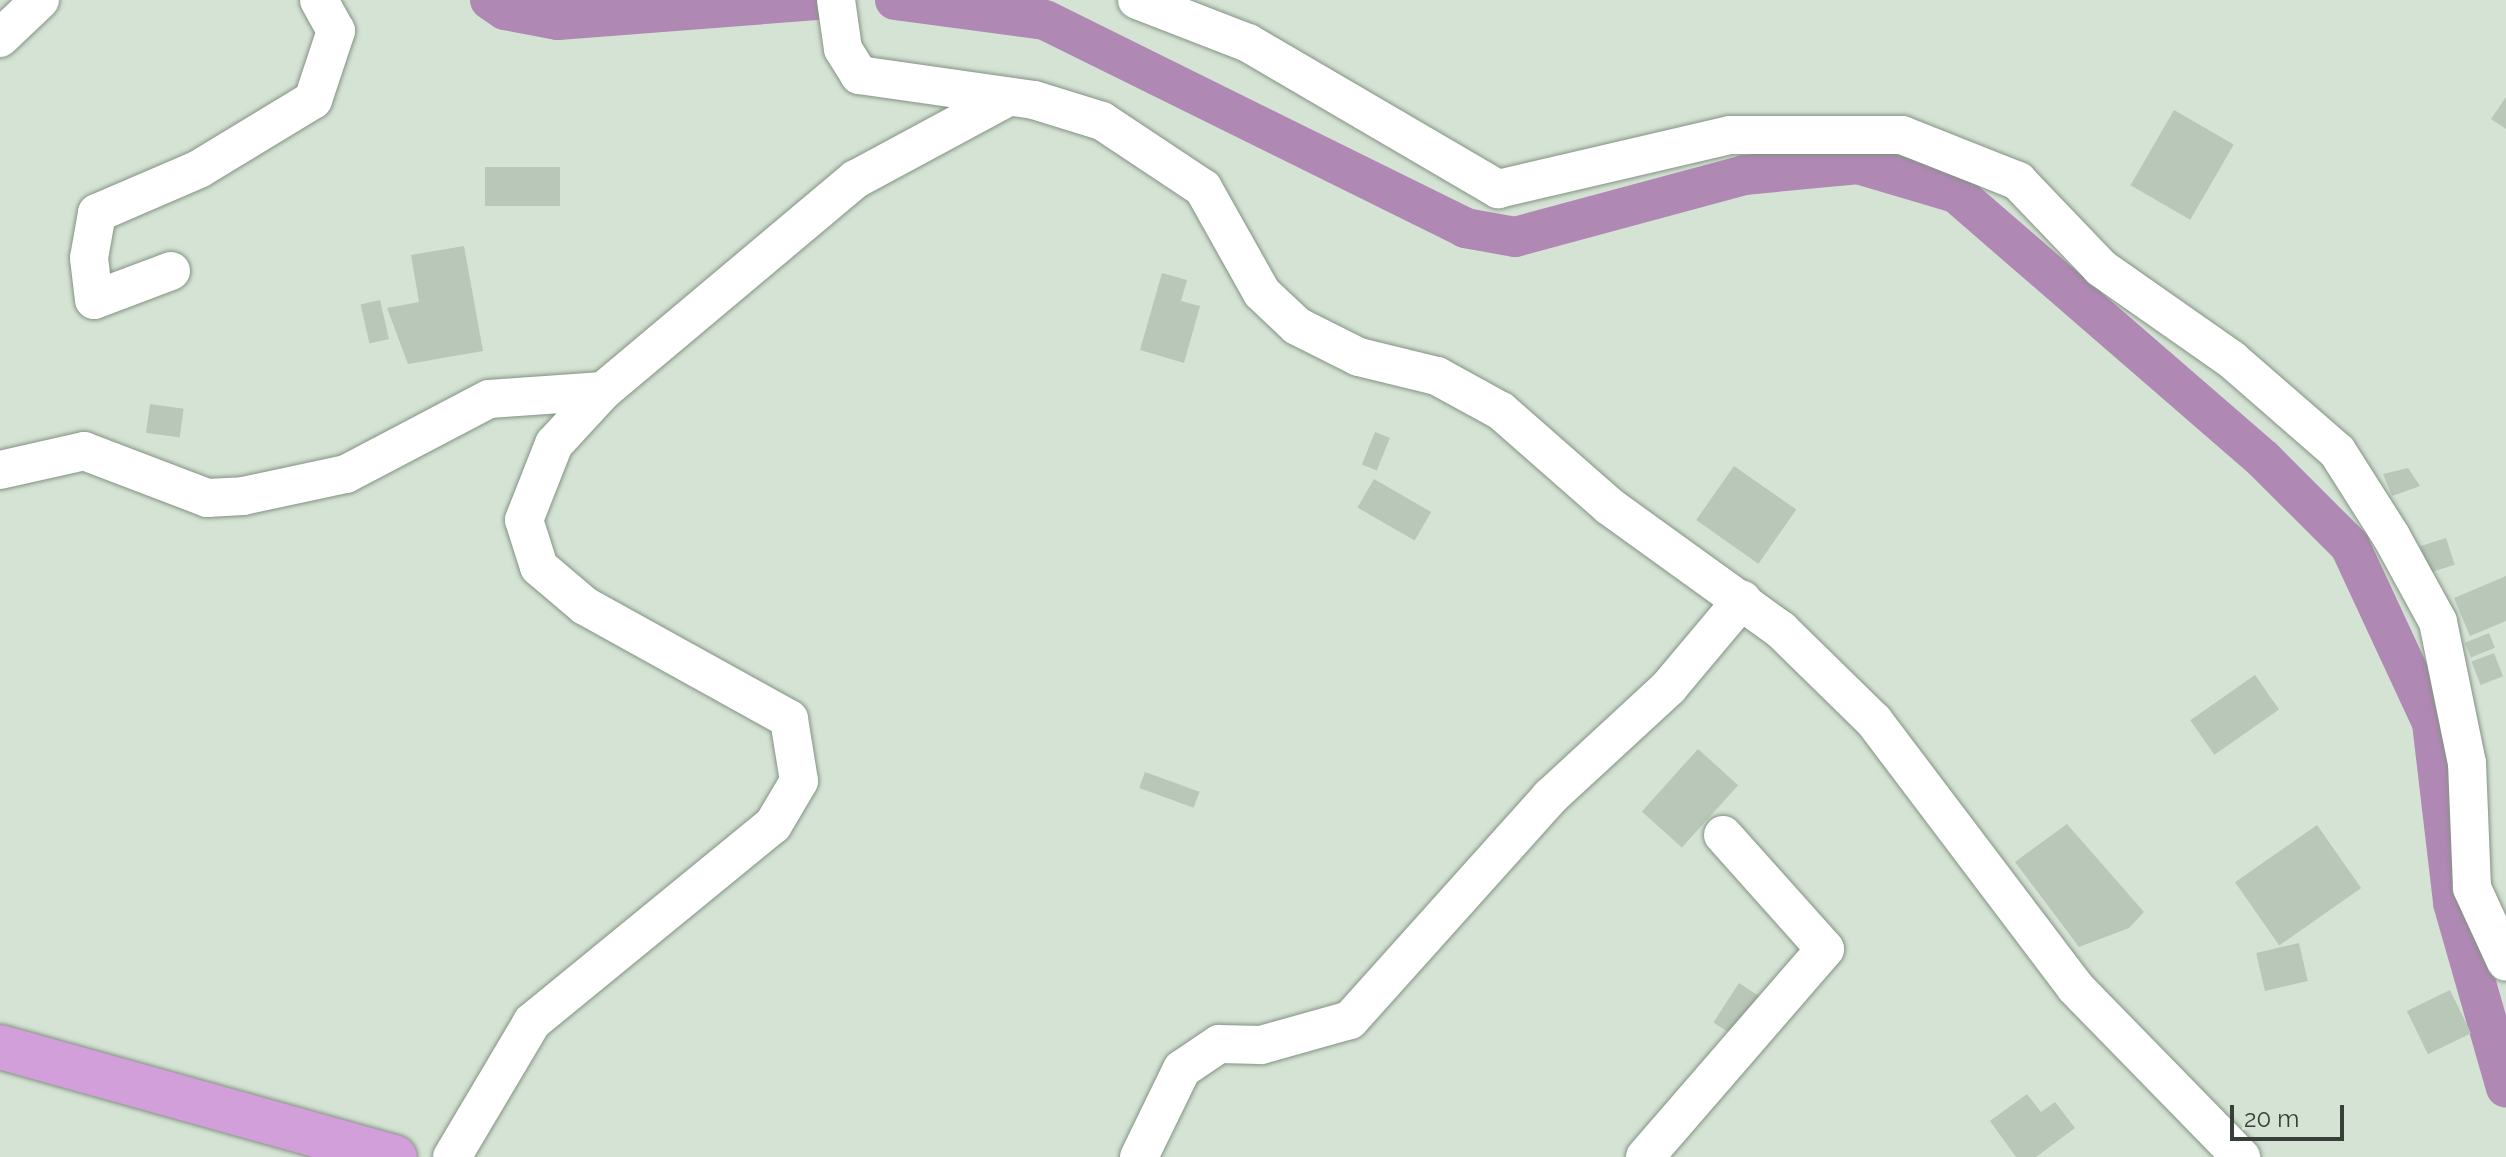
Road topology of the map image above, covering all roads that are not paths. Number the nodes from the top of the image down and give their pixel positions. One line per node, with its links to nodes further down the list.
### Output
1 (40, 0): 5 (street)
2 (319, 0): 7 (street)
3 (1137, 0): 12 (street)
4 (838, 10): 6 (street)
5 (0, 38)
6 (1003, 100): 8 (street); 10 (street)
7 (171, 271)
8 (603, 391): 9 (street); 15 (street)
9 (0, 470)
10 (1742, 600): 16 (street); 18 (street)
11 (1723, 835): 17 (street)
12 (2506, 962)
13 (0, 1047): 14 (main road)
14 (395, 1157)
15 (452, 1157)
16 (1139, 1157)
17 (1645, 1157)
18 (2241, 1157)

